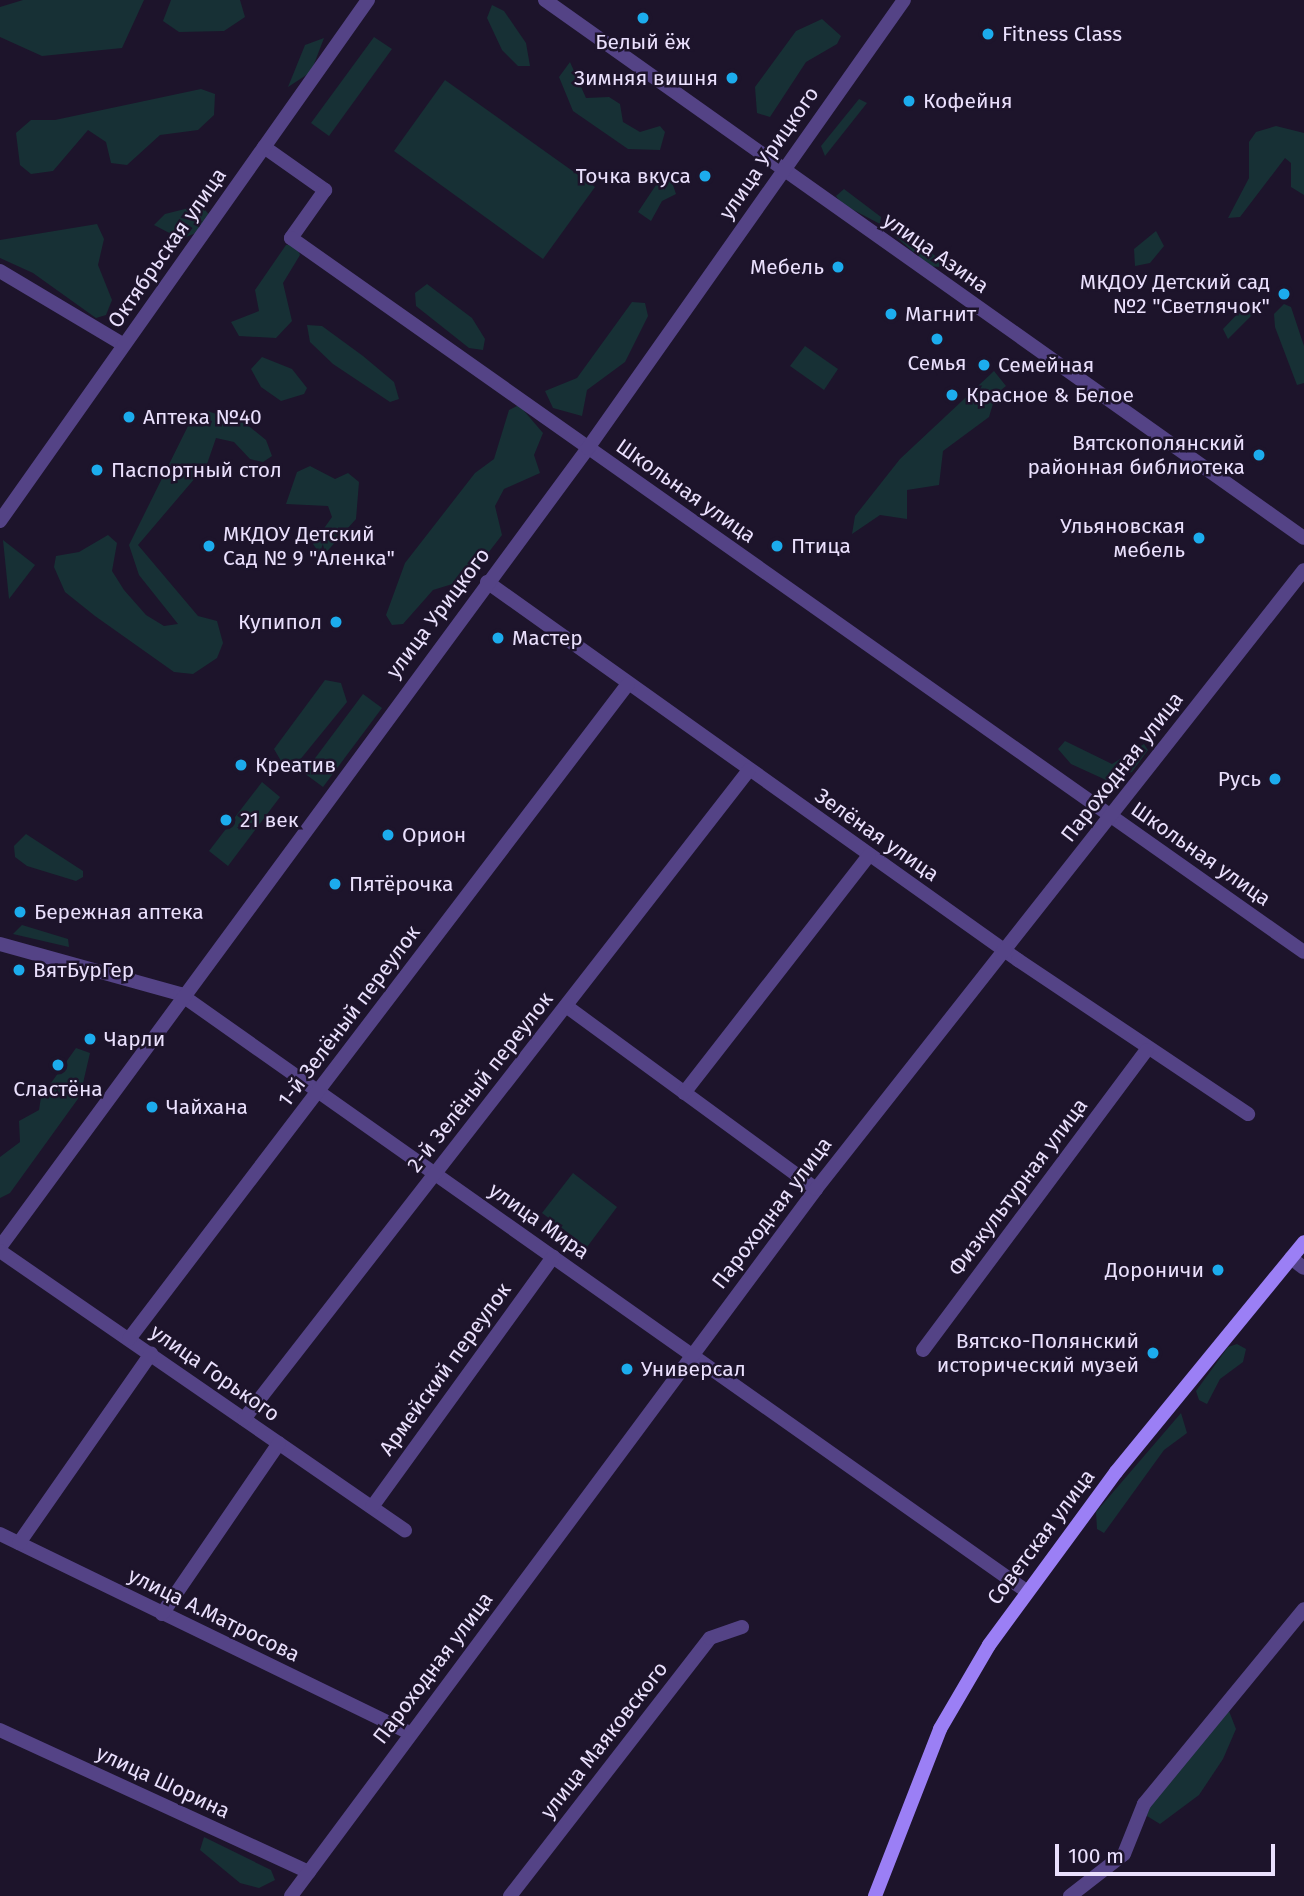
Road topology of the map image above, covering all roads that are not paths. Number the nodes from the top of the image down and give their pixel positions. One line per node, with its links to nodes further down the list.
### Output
1 (368, 0): 4 (street, Октябрьская улица)
2 (545, 0): 5 (street, улица Азина)
3 (904, 0): 5 (street, улица Урицкого)
4 (264, 147): 7 (street, Октябрьская улица); 8 (street, Школьная улица)
5 (782, 171): 8 (street, улица Урицкого); 10 (street, улица Азина)
6 (0, 271): 7 (street)
7 (124, 345): 9 (street, Октябрьская улица)
8 (588, 447): 12 (street, улица Урицкого); 15 (street, Школьная улица)
9 (0, 521)
10 (1304, 538)
11 (1304, 570): 15 (street, Пароходная улица)
12 (487, 582): 13 (street, Зелёная улица); 20 (street, улица Урицкого)
13 (628, 684): 14 (street, Зелёная улица); 23 (street, 1-й Зелёный переулок)
14 (749, 770): 16 (street, Зелёная улица); 21 (street, 2-й Зелёный переулок)
15 (1111, 816): 18 (street, Пароходная улица); 19 (street, Школьная улица)
16 (869, 855): 18 (street, Зелёная улица); 24 (street)
17 (0, 944): 20 (street, улица Мира)
18 (1002, 949): 22 (street, Зелёная улица); 27 (street, Пароходная улица)
19 (1304, 952)
20 (180, 994): 23 (street, улица Мира); 29 (street, улица Урицкого)
21 (566, 1006): 24 (street); 26 (street, 2-й Зелёный переулок)
22 (1147, 1050): 25 (street, Зелёная улица); 34 (street, Физкультурная улица)
23 (318, 1091): 26 (street, улица Мира); 33 (street, 1-й Зелёный переулок)
24 (684, 1093): 27 (street)
25 (1248, 1114)
26 (435, 1173): 30 (street, улица Мира); 37 (street, 2-й Зелёный переулок)
27 (816, 1189): 36 (street, Пароходная улица)
28 (1304, 1242): 31 (street, Советская улица)
29 (0, 1249): 33 (street, улица Горького)
30 (553, 1257): 36 (street, улица Мира); 39 (street, Армейский переулок)
31 (1291, 1258): 32 (street); 43 (street, Советская улица)
32 (1304, 1268)
33 (129, 1339): 35 (street, улица Горького)
34 (923, 1350)
35 (151, 1354): 37 (street, улица Горького); 42 (street)
36 (692, 1354): 43 (street, улица Мира); 48 (street, Пароходная улица)
37 (244, 1419): 38 (street, улица Горького)
38 (279, 1443): 39 (street, улица Горького); 45 (street)
39 (372, 1507): 40 (street, улица Горького)
40 (405, 1530)
41 (0, 1534): 42 (street, улица А.Матросова)
42 (19, 1543): 45 (street, улица А.Матросова)
43 (1026, 1590): 52 (street, Советская улица)
44 (1304, 1609): 53 (street)
45 (162, 1614): 48 (street, улица А.Матросова)
46 (742, 1627): 51 (street, улица Маяковского)
47 (0, 1730): 49 (street, улица Шорина)
48 (410, 1733): 49 (street, Пароходная улица)
49 (309, 1872): 50 (street, Пароходная улица)
50 (291, 1896)
51 (510, 1896)
52 (876, 1896)
53 (1070, 1896)

